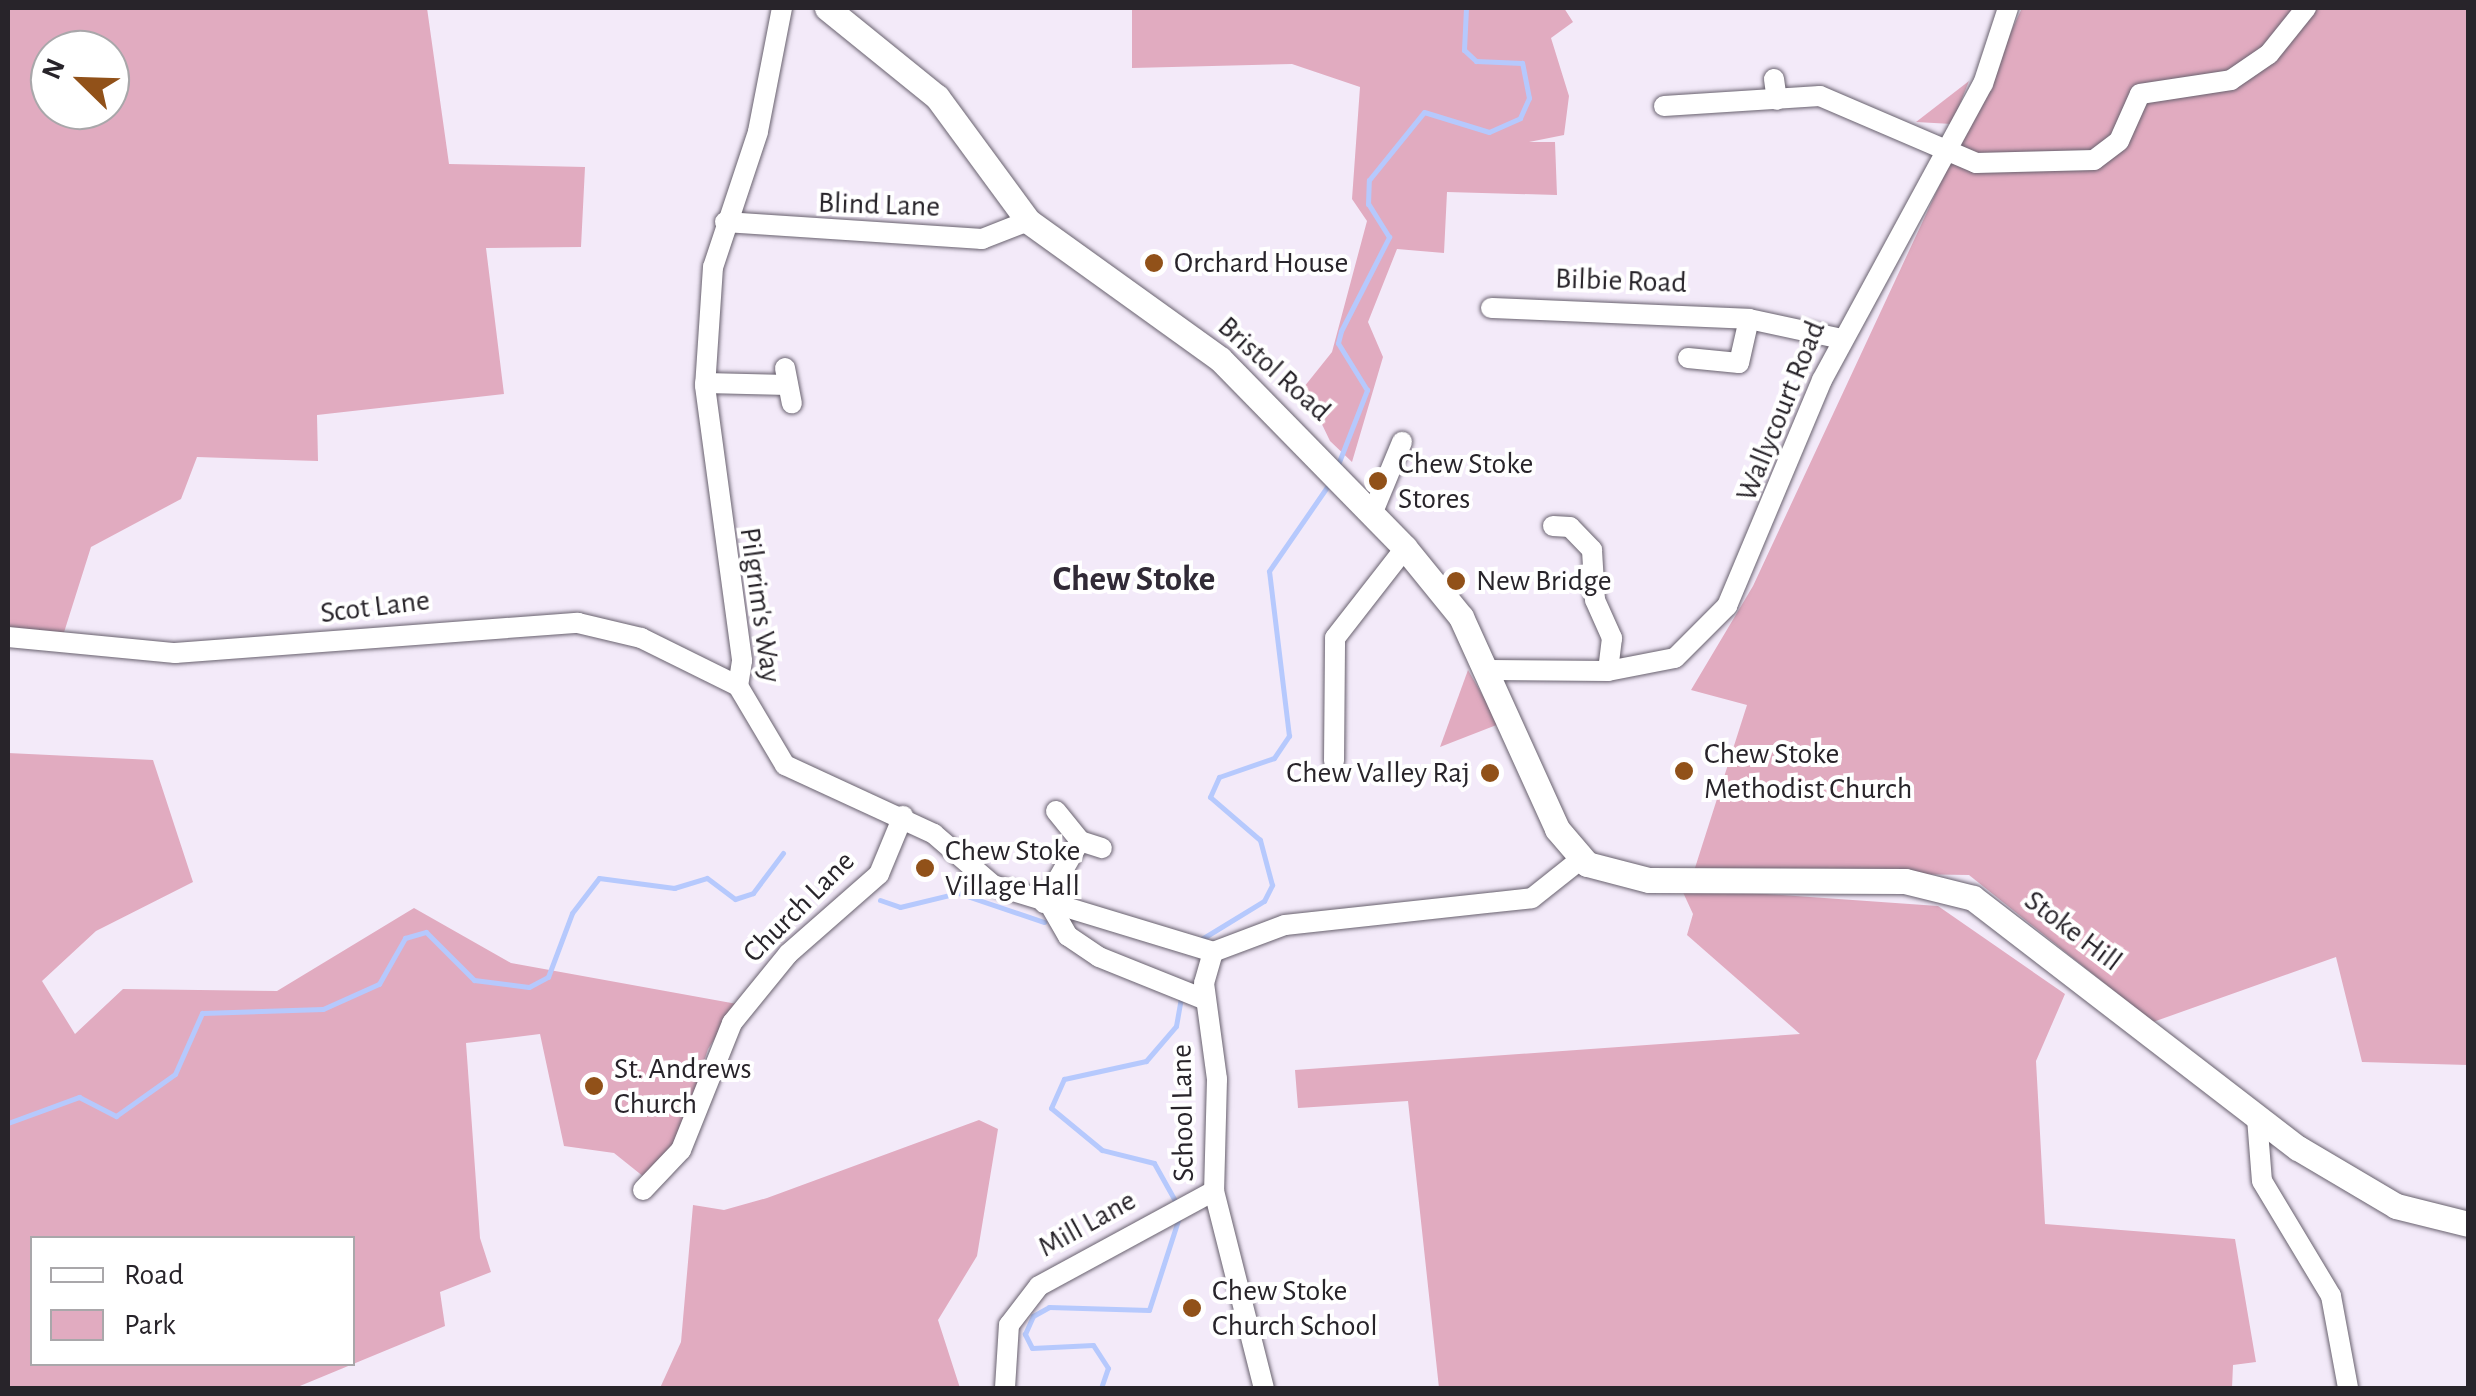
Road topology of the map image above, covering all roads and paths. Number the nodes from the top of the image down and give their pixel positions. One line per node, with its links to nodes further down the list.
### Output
1 (782, 8): 7 (street, Pilgrim's Way)
2 (827, 8): 8 (main road, Bristol Road)
3 (2008, 8): 6 (street, Wallycourt Road)
4 (2306, 8): 6 (street)
5 (1664, 106): 6 (street)
6 (1949, 150): 11 (street, Wallycourt Road)
7 (725, 222): 8 (street, Blind Lane); 13 (street, Pilgrim's Way)
8 (1028, 222): 16 (main road, Bristol Road)
9 (1491, 308): 10 (street, Bilbie Road)
10 (1748, 318): 11 (street, Bilbie Road); 12 (street)
11 (1842, 339): 21 (street, Wallycourt Road)
12 (1688, 358)
13 (705, 383): 14 (street); 22 (street, Pilgrim's Way)
14 (788, 385)
15 (1402, 442): 16 (street)
16 (1373, 512): 18 (main road, Bristol Road)
17 (1554, 526): 21 (street)
18 (1405, 548): 20 (main road, Bristol Road); 23 (street)
19 (8, 637): 22 (street, Scot Lane)
20 (1491, 670): 21 (street, Wallycourt Road); 28 (main road, Bristol Road)
21 (1608, 671)
22 (738, 686): 25 (street, Pilgrim's Way)
23 (1334, 761)
24 (1056, 811): 26 (street)
25 (903, 816): 29 (street, Pilgrim's Way); 33 (street, Church Lane)
26 (1080, 841): 27 (street); 29 (street)
27 (1102, 848)
28 (1581, 859): 30 (street); 32 (main road, Stoke Hill)
29 (1047, 904): 30 (street, Pilgrim's Way); 31 (street)
30 (1210, 951): 31 (street, School Lane)
31 (1189, 996): 34 (street, School Lane)
32 (2257, 1118): 35 (main road, Stoke Hill); 38 (street)
33 (642, 1190)
34 (1214, 1191): 36 (street, Mill Lane); 37 (street, School Lane)
35 (2468, 1224)
36 (1006, 1388)
37 (1264, 1388)
38 (2348, 1388)

